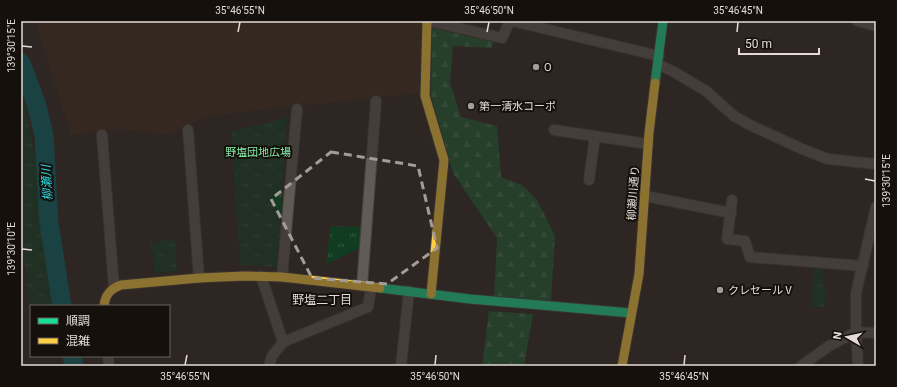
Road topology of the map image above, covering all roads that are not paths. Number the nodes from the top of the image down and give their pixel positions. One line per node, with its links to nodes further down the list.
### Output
1 (428, 21): 2 (street); 27 (street)
2 (511, 21): 6 (street)
3 (664, 21): 6 (street, 柳瀬川通り)
4 (857, 21): 5 (street)
5 (876, 26)
6 (658, 60): 13 (street, 柳瀬川通り); 14 (street)
7 (376, 101): 25 (street)
8 (297, 109): 22 (street)
9 (188, 130): 23 (street)
10 (554, 130): 12 (street)
11 (102, 135): 24 (street)
12 (595, 136): 13 (street); 15 (street)
13 (648, 144): 16 (street, 柳瀬川通り)
14 (876, 164)
15 (589, 180)
16 (645, 196): 19 (street); 29 (street, 柳瀬川通り)
17 (732, 200): 19 (street)
18 (876, 207): 20 (street)
19 (731, 213): 20 (street)
20 (863, 266): 30 (street)
21 (261, 276): 22 (street); 23 (street); 32 (street)
22 (282, 277): 25 (street)
23 (199, 278): 24 (street)
24 (114, 287): 28 (street)
25 (367, 287): 26 (street); 32 (street)
26 (410, 291): 27 (street); 34 (street)
27 (431, 294): 29 (street)
28 (104, 305)
29 (631, 313): 35 (street, 柳瀬川通り)
30 (856, 332): 31 (street); 36 (street); 37 (street)
31 (876, 333)
32 (283, 342): 33 (street)
33 (269, 366)
34 (401, 366)
35 (622, 366)
36 (801, 366)
37 (858, 366)

